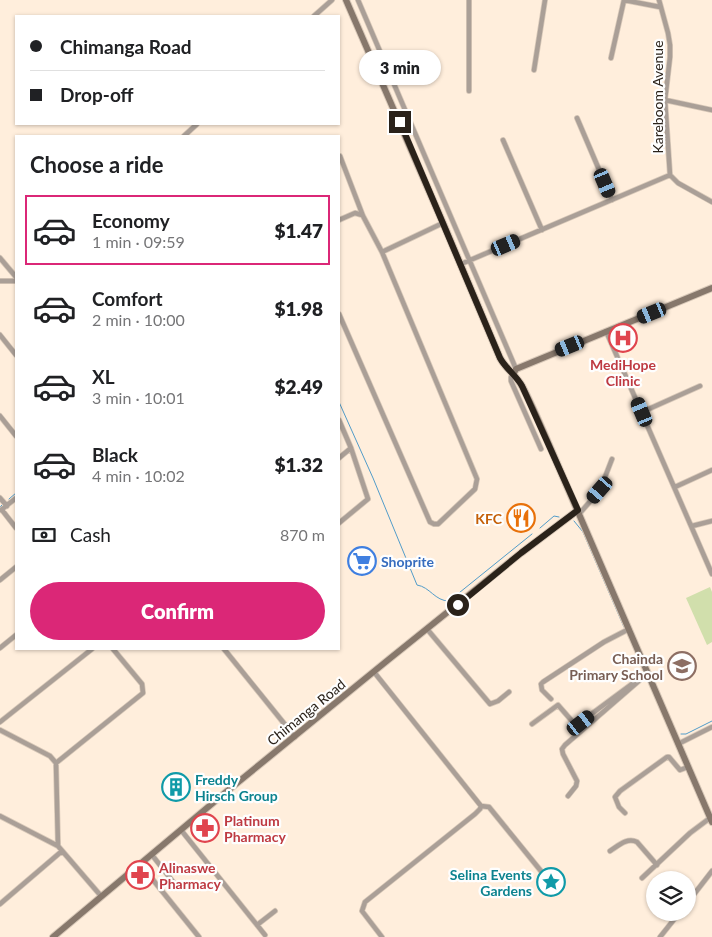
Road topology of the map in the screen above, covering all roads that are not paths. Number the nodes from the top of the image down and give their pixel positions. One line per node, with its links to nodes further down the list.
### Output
1 (332, 0): 9 (street)
2 (346, 0): 17 (main road)
3 (358, 0): 16 (street)
4 (469, 0): 12 (street)
5 (545, 0): 11 (street)
6 (624, 0): 8 (street); 10 (street)
7 (659, 0): 8 (street, Kareboom Avenue)
8 (660, 7): 13 (street, Kareboom Avenue)
9 (315, 15)
10 (611, 58)
11 (534, 70)
12 (469, 91)
13 (666, 100): 14 (street); 22 (street, Kareboom Avenue)
14 (712, 110)
15 (577, 118): 23 (street)
16 (410, 119): 17 (street); 31 (street)
17 (400, 122): 27 (main road)
18 (196, 125): 19 (street)
19 (185, 135)
20 (503, 140): 28 (street)
21 (340, 156): 25 (street)
22 (670, 175): 23 (street); 24 (street)
23 (612, 200): 28 (street)
24 (712, 202)
25 (363, 216): 26 (street); 29 (street)
26 (340, 220)
27 (443, 223): 29 (street); 32 (main road)
28 (542, 230): 31 (street)
29 (382, 252): 37 (street)
30 (0, 258): 33 (street)
31 (469, 260): 32 (street); 41 (street)
32 (461, 264): 41 (main road)
33 (15, 275)
34 (15, 281): 35 (street)
35 (0, 282)
36 (712, 288): 38 (main road)
37 (340, 316)
38 (606, 331): 41 (main road); 43 (street)
39 (0, 335): 40 (street)
40 (15, 354)
41 (515, 371): 48 (street); 57 (main road)
42 (700, 386): 43 (street)
43 (642, 412): 52 (street)
44 (0, 416): 46 (street)
45 (340, 422): 47 (street)
46 (15, 435)
47 (351, 448): 49 (street); 59 (street)
48 (541, 449)
49 (340, 457)
50 (612, 458): 57 (street)
51 (712, 470): 52 (street)
52 (675, 487): 60 (street)
53 (0, 498): 55 (street)
54 (15, 499): 55 (street)
55 (6, 506): 56 (street)
56 (1, 510): 61 (street)
57 (579, 512): 65 (main road, Chimanga Road); 66 (main road)
58 (712, 521): 60 (street)
59 (340, 522)
60 (692, 526): 63 (street)
61 (15, 527)
62 (15, 569): 64 (street)
63 (712, 574)
64 (0, 580)
65 (427, 629): 72 (main road, Chimanga Road); 75 (street)
66 (629, 629): 73 (main road); 76 (street)
67 (15, 636): 68 (street)
68 (0, 648)
69 (91, 650): 77 (street)
70 (114, 650): 83 (street)
71 (225, 650): 81 (street)
72 (374, 672): 81 (main road, Chimanga Road); 86 (street)
73 (648, 673): 74 (street); 82 (main road)
74 (640, 680): 78 (street); 85 (street)
75 (509, 692)
76 (551, 699)
77 (0, 722)
78 (532, 724)
79 (712, 727): 82 (street)
80 (0, 730): 83 (street)
81 (295, 737): 90 (main road, Chimanga Road)
82 (678, 744): 84 (main road)
83 (56, 763): 91 (street)
84 (688, 767): 87 (street); 89 (main road)
85 (568, 796)
86 (481, 806): 98 (street); 111 (street)
87 (625, 813)
88 (0, 816): 91 (street)
89 (711, 820): 96 (street)
90 (181, 830): 94 (main road, Chimanga Road); 106 (street)
91 (58, 846): 92 (street)
92 (62, 851): 102 (street); 103 (street)
93 (610, 851): 96 (street)
94 (152, 855): 95 (main road, Chimanga Road); 100 (street)
95 (140, 865): 102 (main road, Chimanga Road); 110 (street)
96 (657, 865): 99 (street)
97 (712, 871): 101 (street)
98 (545, 876)
99 (642, 878)
100 (174, 883)
101 (696, 892)
102 (101, 896): 107 (main road, Chimanga Road)
103 (0, 904)
104 (275, 911): 106 (street)
105 (673, 921): 112 (street)
106 (257, 925): 108 (street)
107 (61, 934): 109 (main road, Chimanga Road)
108 (265, 935)
109 (53, 937)
110 (199, 937)
111 (382, 937)
112 (660, 937)

